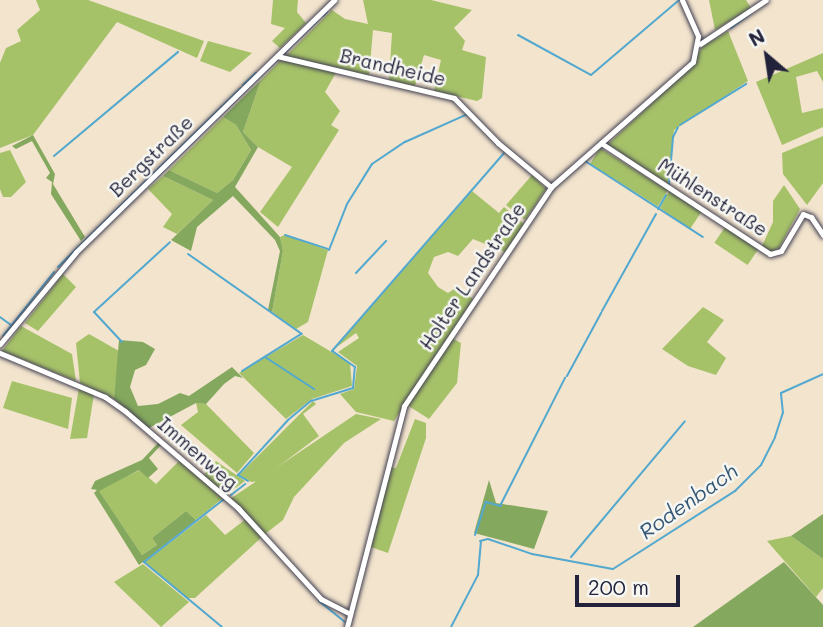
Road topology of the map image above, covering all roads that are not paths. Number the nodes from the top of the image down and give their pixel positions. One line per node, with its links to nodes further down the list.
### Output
1 (334, 0): 5 (street, Bergstraße)
2 (682, 0): 4 (street)
3 (766, 0): 4 (street)
4 (700, 44): 6 (street, Holter Landstraße)
5 (276, 56): 7 (street, Brandheide); 9 (street, Bergstraße)
6 (601, 143): 7 (street, Holter Landstraße); 8 (street, Mühlenstraße)
7 (551, 187): 11 (street, Holter Landstraße)
8 (823, 235)
9 (0, 344)
10 (0, 353): 11 (street, Immenweg)
11 (348, 613): 12 (street, Holter Landstraße)
12 (347, 627)

